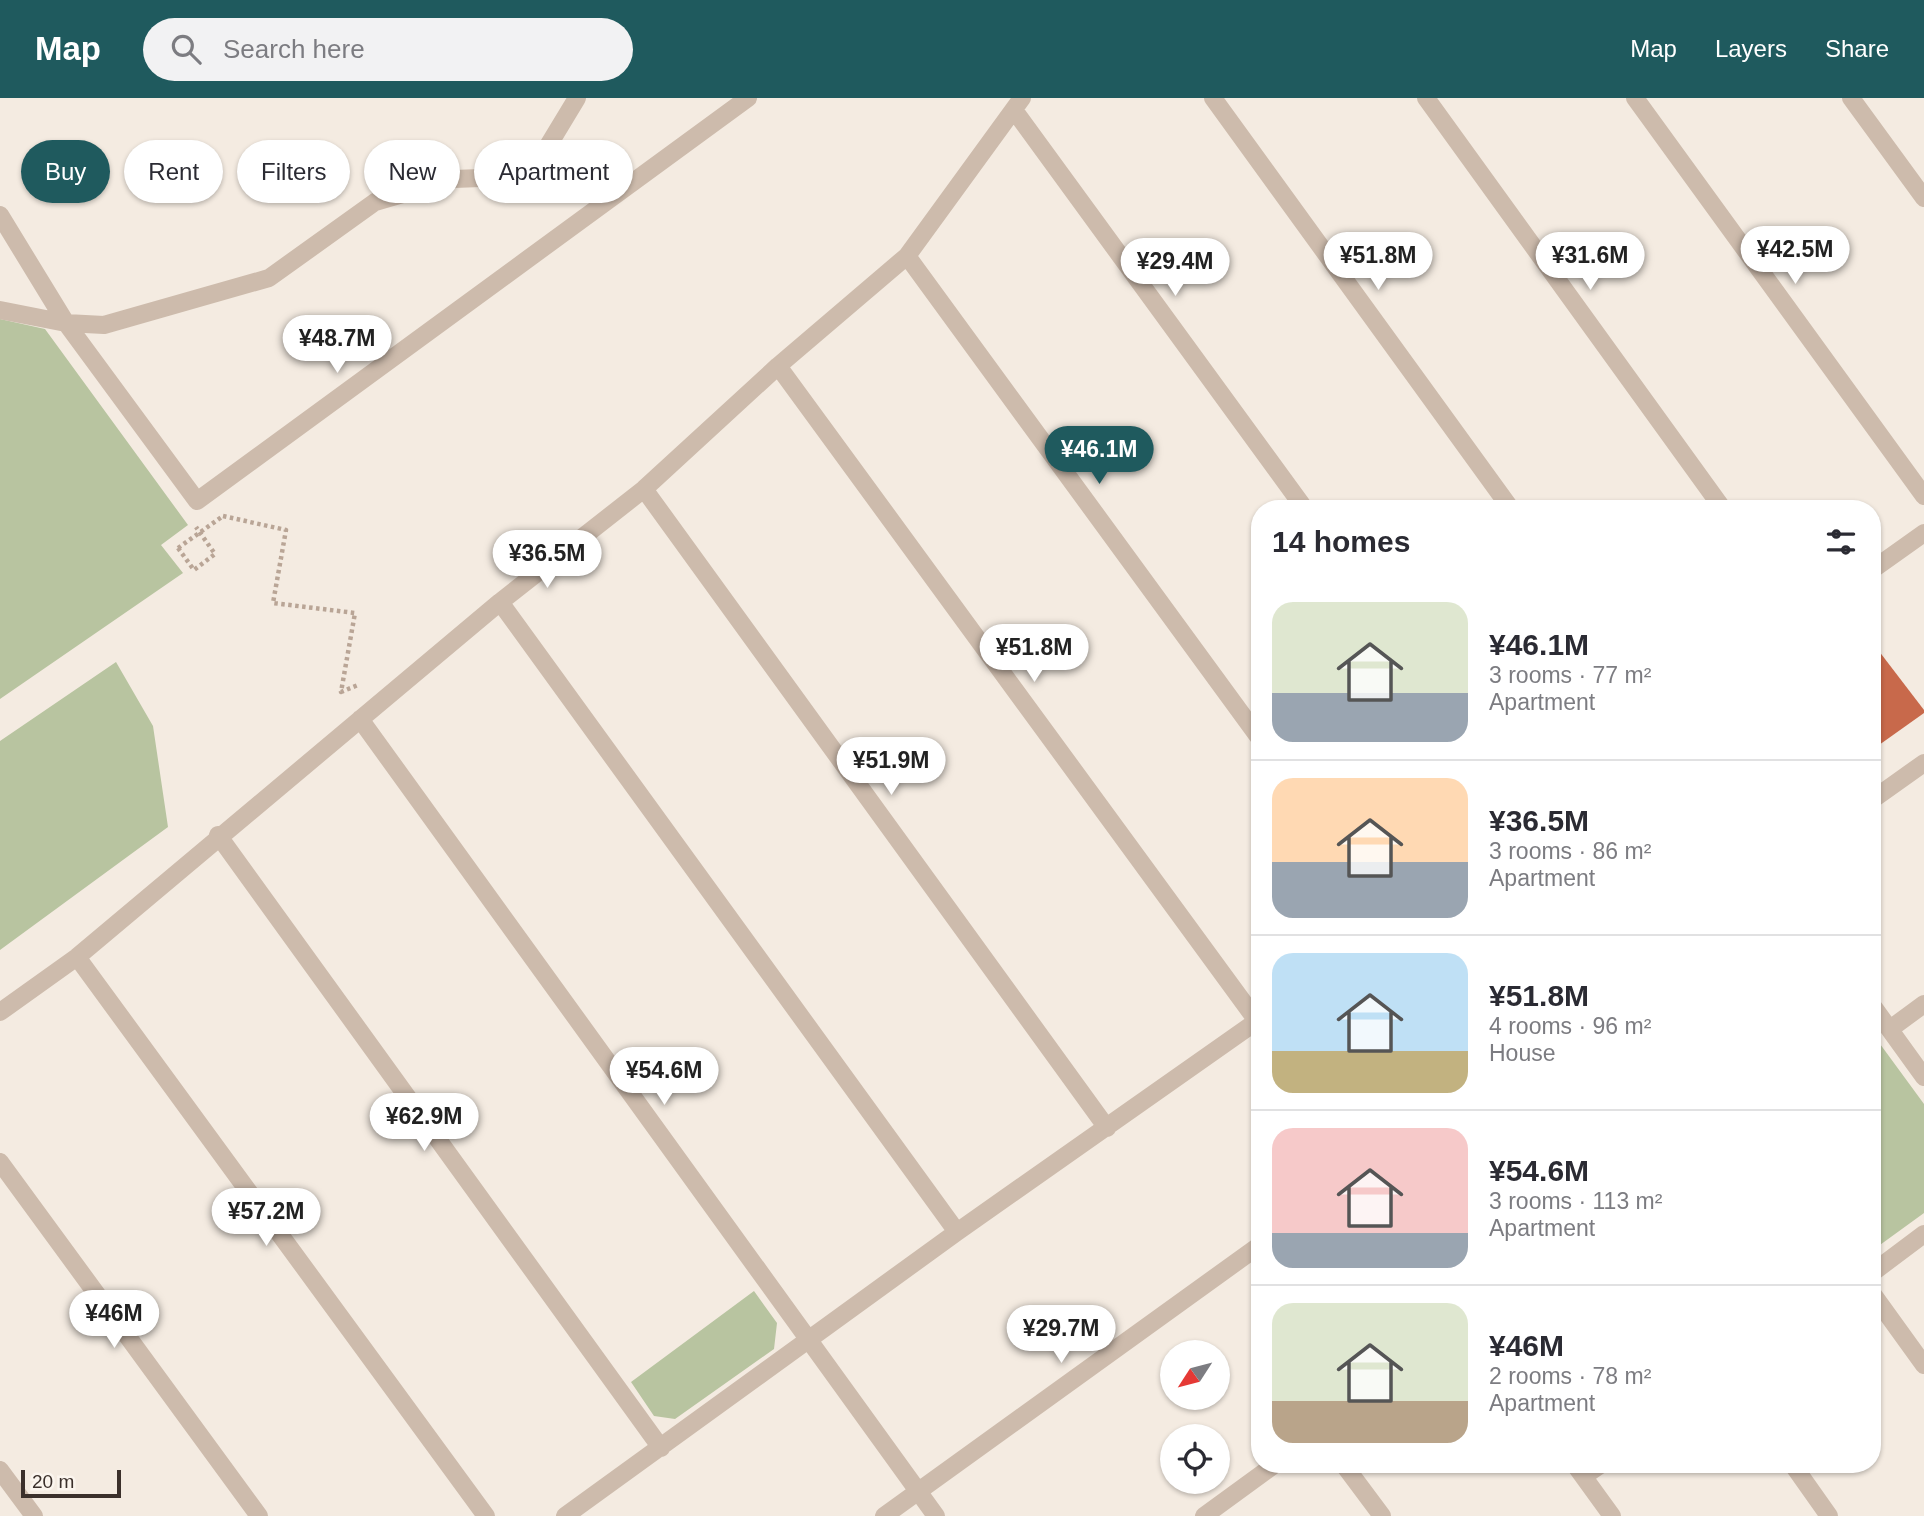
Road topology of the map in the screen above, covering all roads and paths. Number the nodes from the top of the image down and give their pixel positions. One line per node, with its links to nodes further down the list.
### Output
1 (578, 98): 12 (street)
2 (748, 98): 19 (street)
3 (1213, 98): 17 (street)
4 (1426, 98): 18 (street)
5 (1635, 98): 15 (street)
6 (1851, 98): 8 (street)
7 (1018, 104): 10 (street); 16 (street)
8 (1924, 198)
9 (0, 215): 12 (street)
10 (907, 256): 13 (street); 25 (street)
11 (0, 310): 12 (street)
12 (66, 323): 19 (street)
13 (778, 366): 14 (street); 31 (street)
14 (644, 489): 22 (street); 37 (street)
15 (1924, 496)
16 (1299, 500)
17 (1504, 500)
18 (1716, 500)
19 (197, 501): 23 (path, bridge)
20 (1924, 533): 21 (street)
21 (1881, 564)
22 (500, 603): 23 (street); 39 (street)
23 (396, 689): 24 (street)
24 (360, 719): 28 (street); 44 (street)
25 (1251, 726)
26 (1924, 763): 27 (street)
27 (1881, 794)
28 (218, 835): 29 (street); 46 (street)
29 (77, 957): 32 (street); 55 (street)
30 (1924, 1004): 35 (street)
31 (1251, 1011)
32 (0, 1012)
33 (1881, 1017): 35 (street)
34 (1251, 1028): 37 (street)
35 (1890, 1029): 36 (street)
36 (1924, 1077)
37 (1107, 1128): 39 (street)
38 (0, 1162): 54 (street)
39 (957, 1231): 44 (street)
40 (1924, 1234): 42 (street)
41 (1251, 1251): 52 (street)
42 (1881, 1266)
43 (1881, 1305): 45 (street)
44 (809, 1341): 46 (street); 52 (street)
45 (1924, 1365)
46 (661, 1448): 56 (street)
47 (0, 1470): 53 (street)
48 (1263, 1473): 59 (street)
49 (1350, 1473): 60 (street)
50 (1580, 1473): 61 (street)
51 (1799, 1473): 62 (street)
52 (919, 1491): 57 (street); 58 (street)
53 (34, 1516)
54 (259, 1516)
55 (486, 1516)
56 (565, 1516)
57 (884, 1516)
58 (936, 1516)
59 (1204, 1516)
60 (1381, 1516)
61 (1612, 1516)
62 (1829, 1516)

